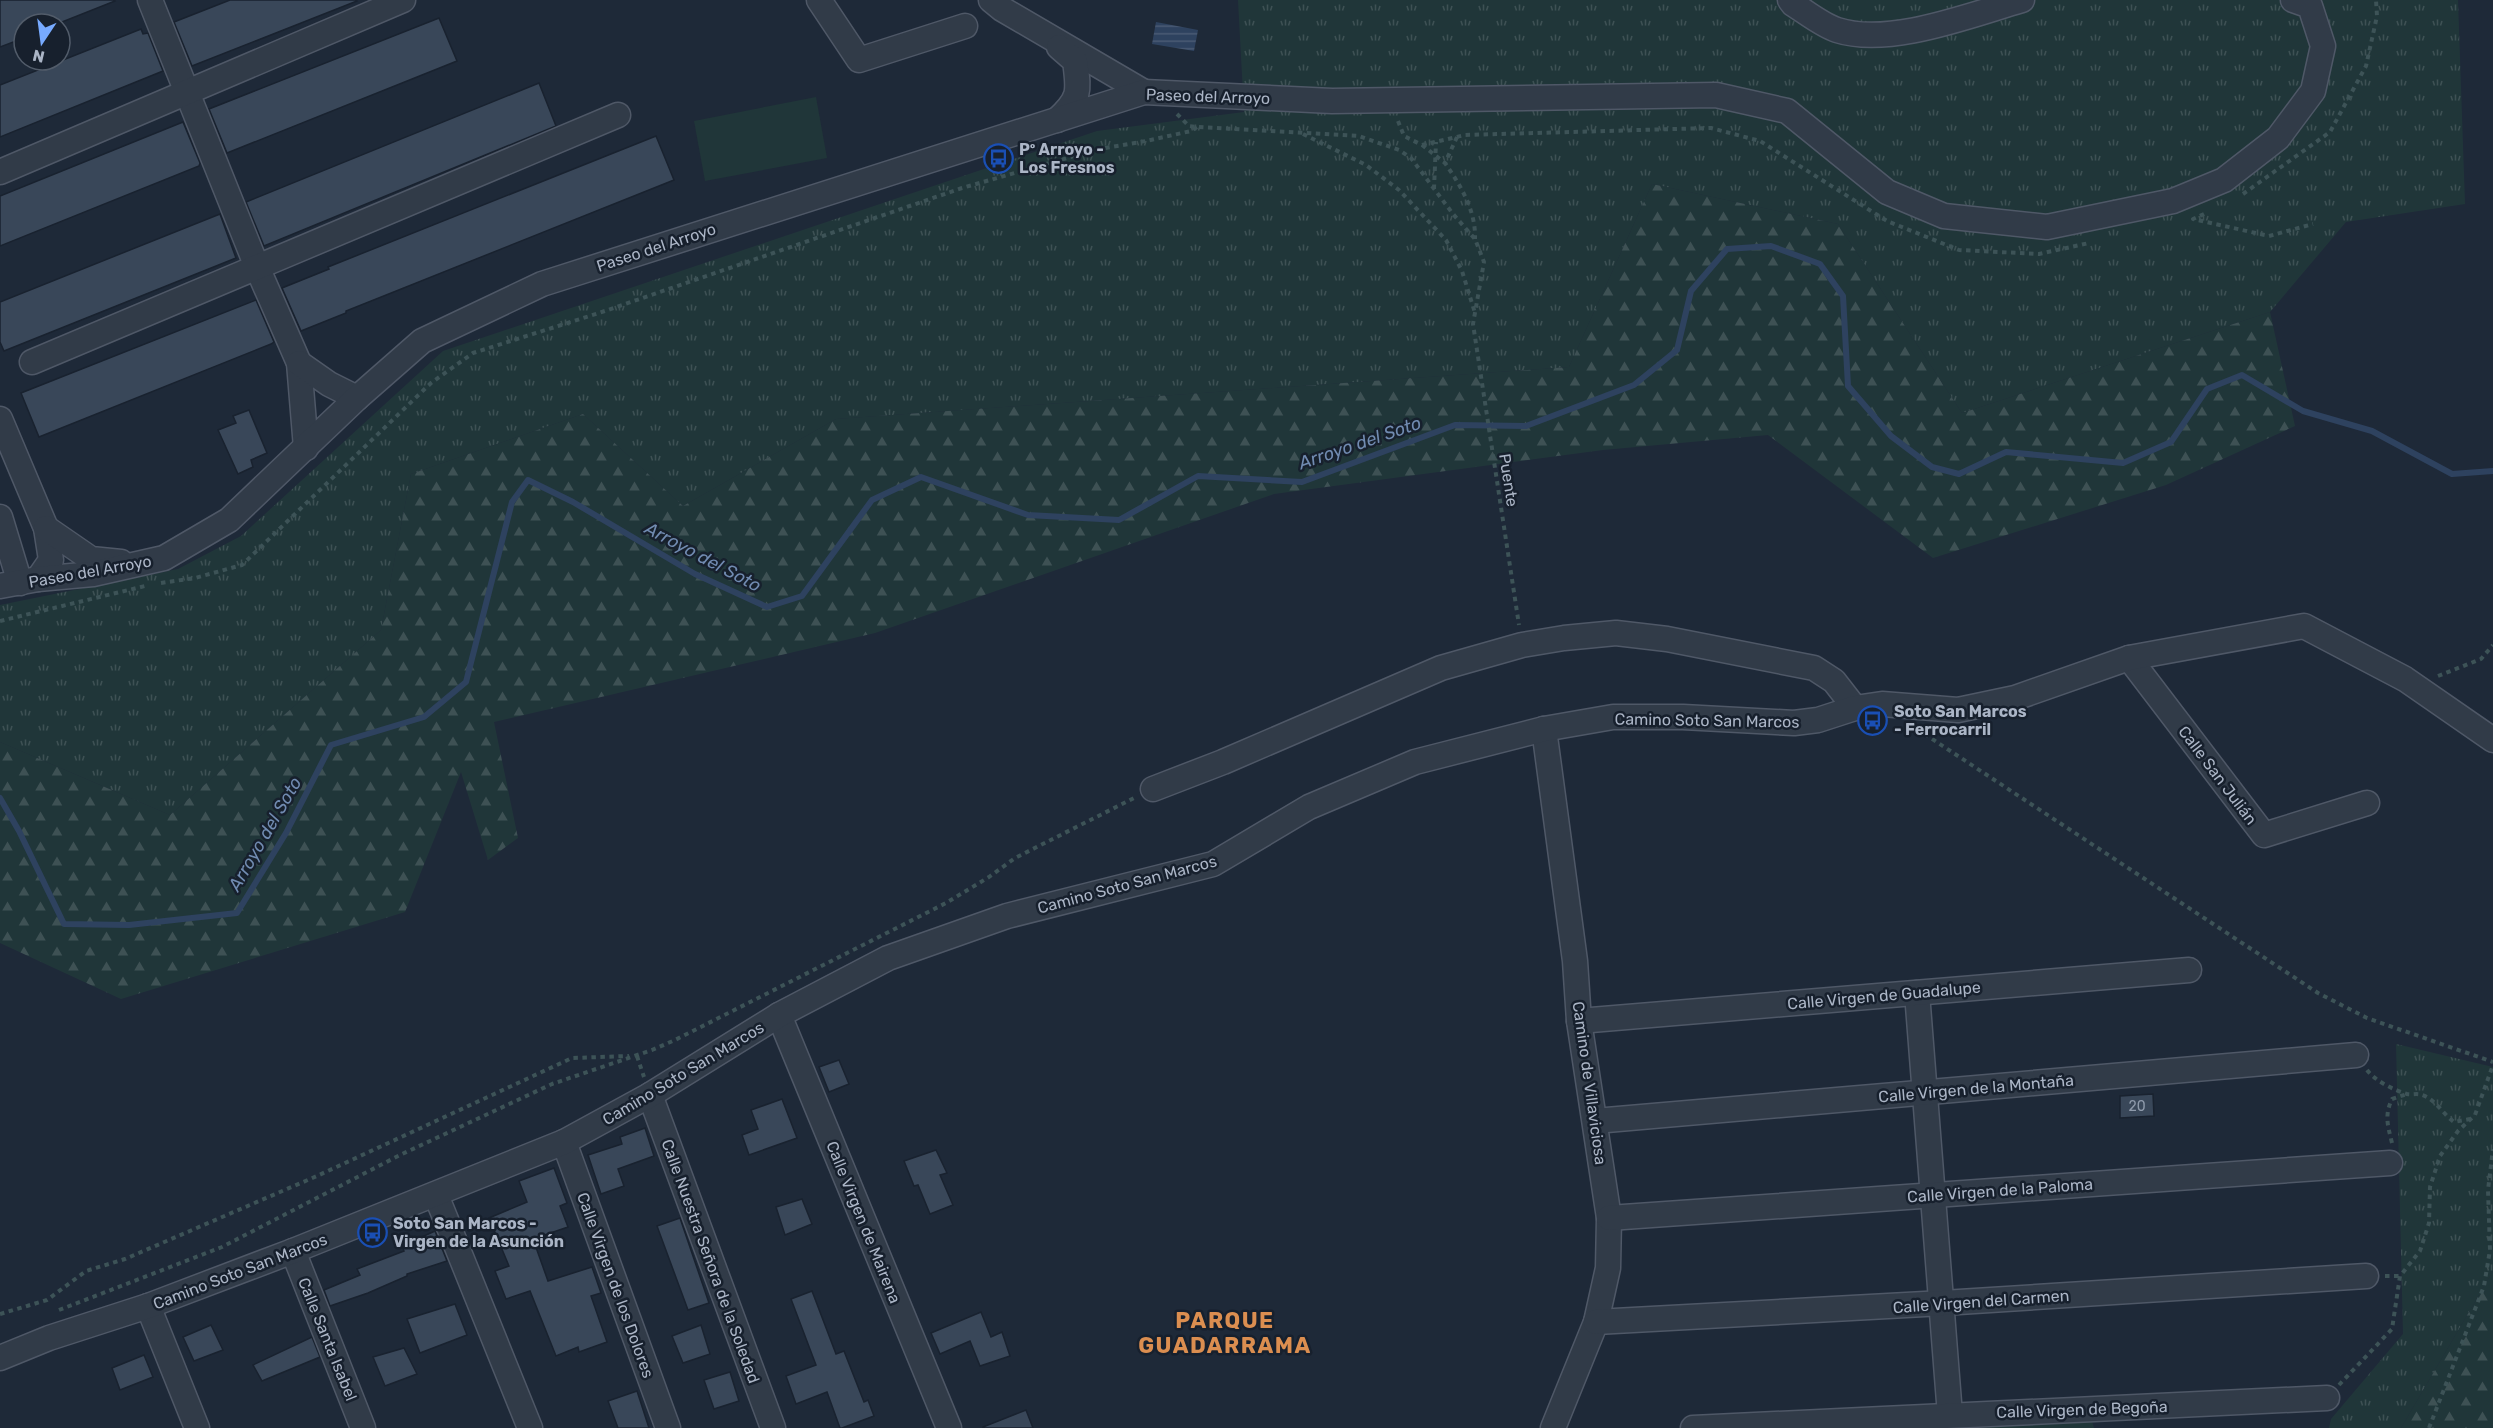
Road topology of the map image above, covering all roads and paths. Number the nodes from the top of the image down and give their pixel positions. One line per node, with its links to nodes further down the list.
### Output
1 (150, 0): 10 (street)
2 (403, 0): 10 (street)
3 (819, 0): 8 (street)
4 (991, 0): 9 (street)
5 (1790, 0): 6 (street)
6 (2022, 0)
7 (2293, 0): 12 (street, Paseo del Arroyo)
8 (965, 26)
9 (1046, 35): 11 (street); 15 (street)
10 (188, 92): 23 (street); 27 (street)
11 (1144, 92): 12 (street, Paseo del Arroyo); 15 (street, Paseo del Arroyo)
12 (1393, 99): 20 (path)
13 (1172, 108): 16 (path)
14 (618, 115): 27 (street)
15 (1057, 120): 31 (street, Paseo del Arroyo)
16 (1197, 127): 17 (path); 38 (path)
17 (1301, 133): 24 (path); 28 (path)
18 (1458, 137): 19 (path); 22 (path); 26 (path)
19 (1436, 142): 20 (path); 21 (path)
20 (1422, 145): 21 (path)
21 (1436, 158): 22 (path); 24 (path)
22 (1445, 163): 25 (path, Puente)
23 (0, 172)
24 (1434, 189): 25 (path)
25 (1475, 239): 28 (path, Puente)
26 (2094, 242)
27 (257, 267): 29 (street); 30 (street)
28 (1475, 314): 39 (path, Puente)
29 (32, 362)
30 (299, 363): 31 (street); 33 (street)
31 (357, 398): 33 (street, Paseo del Arroyo)
32 (0, 419): 35 (street)
33 (306, 448): 36 (street, Paseo del Arroyo)
34 (0, 517): 37 (street)
35 (46, 528): 36 (street); 37 (street)
36 (139, 575): 37 (street, Paseo del Arroyo)
37 (19, 583)
38 (0, 621)
39 (1519, 629)
40 (2493, 645): 42 (path)
41 (2129, 658): 42 (street, Camino Soto San Marcos); 43 (street, Camino Soto San Marcos); 48 (street, Calle San Julián)
42 (2406, 679): 46 (street, Camino Soto San Marcos)
43 (1855, 708): 45 (street, Camino Soto San Marcos); 47 (street)
44 (1909, 723): 55 (path)
45 (1544, 729): 51 (street, Camino Soto San Marcos); 52 (street, Camino de Villaviciosa)
46 (2493, 740)
47 (1154, 789): 53 (path)
48 (2367, 803)
49 (2189, 970): 50 (street, Calle Virgen de Guadalupe)
50 (1917, 993): 52 (street, Calle Virgen de Guadalupe); 56 (street)
51 (779, 1015): 58 (street, Camino Soto San Marcos); 82 (street, Calle Virgen de Mairena)
52 (1579, 1021): 60 (street, Camino de Villaviciosa)
53 (636, 1055): 58 (path); 71 (path); 72 (path)
54 (2356, 1055): 56 (street, Calle Virgen de la Montaña); 57 (path)
55 (2493, 1063): 59 (path)
56 (1926, 1092): 60 (street, Calle Virgen de la Montaña); 65 (street)
57 (2407, 1094): 59 (path); 63 (path)
58 (650, 1095): 61 (street, Camino Soto San Marcos); 81 (street, Calle Nuestra Señora de la Soledad)
59 (2471, 1119): 75 (path)
60 (1595, 1121): 66 (street, Camino de Villaviciosa)
61 (564, 1142): 64 (street, Camino Soto San Marcos); 80 (street, Calle Virgen de los Dolores)
62 (2493, 1149): 85 (path)
63 (2390, 1162): 65 (street, Calle Virgen de la Paloma)
64 (435, 1195): 67 (street, Camino Soto San Marcos); 79 (street)
65 (1932, 1195): 66 (street, Calle Virgen de la Paloma); 69 (street)
66 (1610, 1218): 73 (street, Camino de Villaviciosa)
67 (292, 1251): 70 (street, Camino Soto San Marcos); 78 (street, Calle Santa Isabel)
68 (2366, 1276): 69 (street, Calle Virgen del Carmen)
69 (1943, 1304): 73 (street, Calle Virgen del Carmen); 76 (street)
70 (148, 1306): 74 (street, Camino Soto San Marcos); 77 (street)
71 (54, 1312)
72 (0, 1314)
73 (1596, 1322): 83 (street, Camino de Villaviciosa)
74 (0, 1358)
75 (2326, 1398): 76 (street, Calle Virgen de Begoña)
76 (1950, 1415): 84 (street, Calle Virgen de Begoña)
77 (197, 1428)
78 (363, 1428)
79 (530, 1428)
80 (668, 1428)
81 (773, 1428)
82 (950, 1428)
83 (1553, 1428)
84 (1693, 1428)
85 (2429, 1428)

